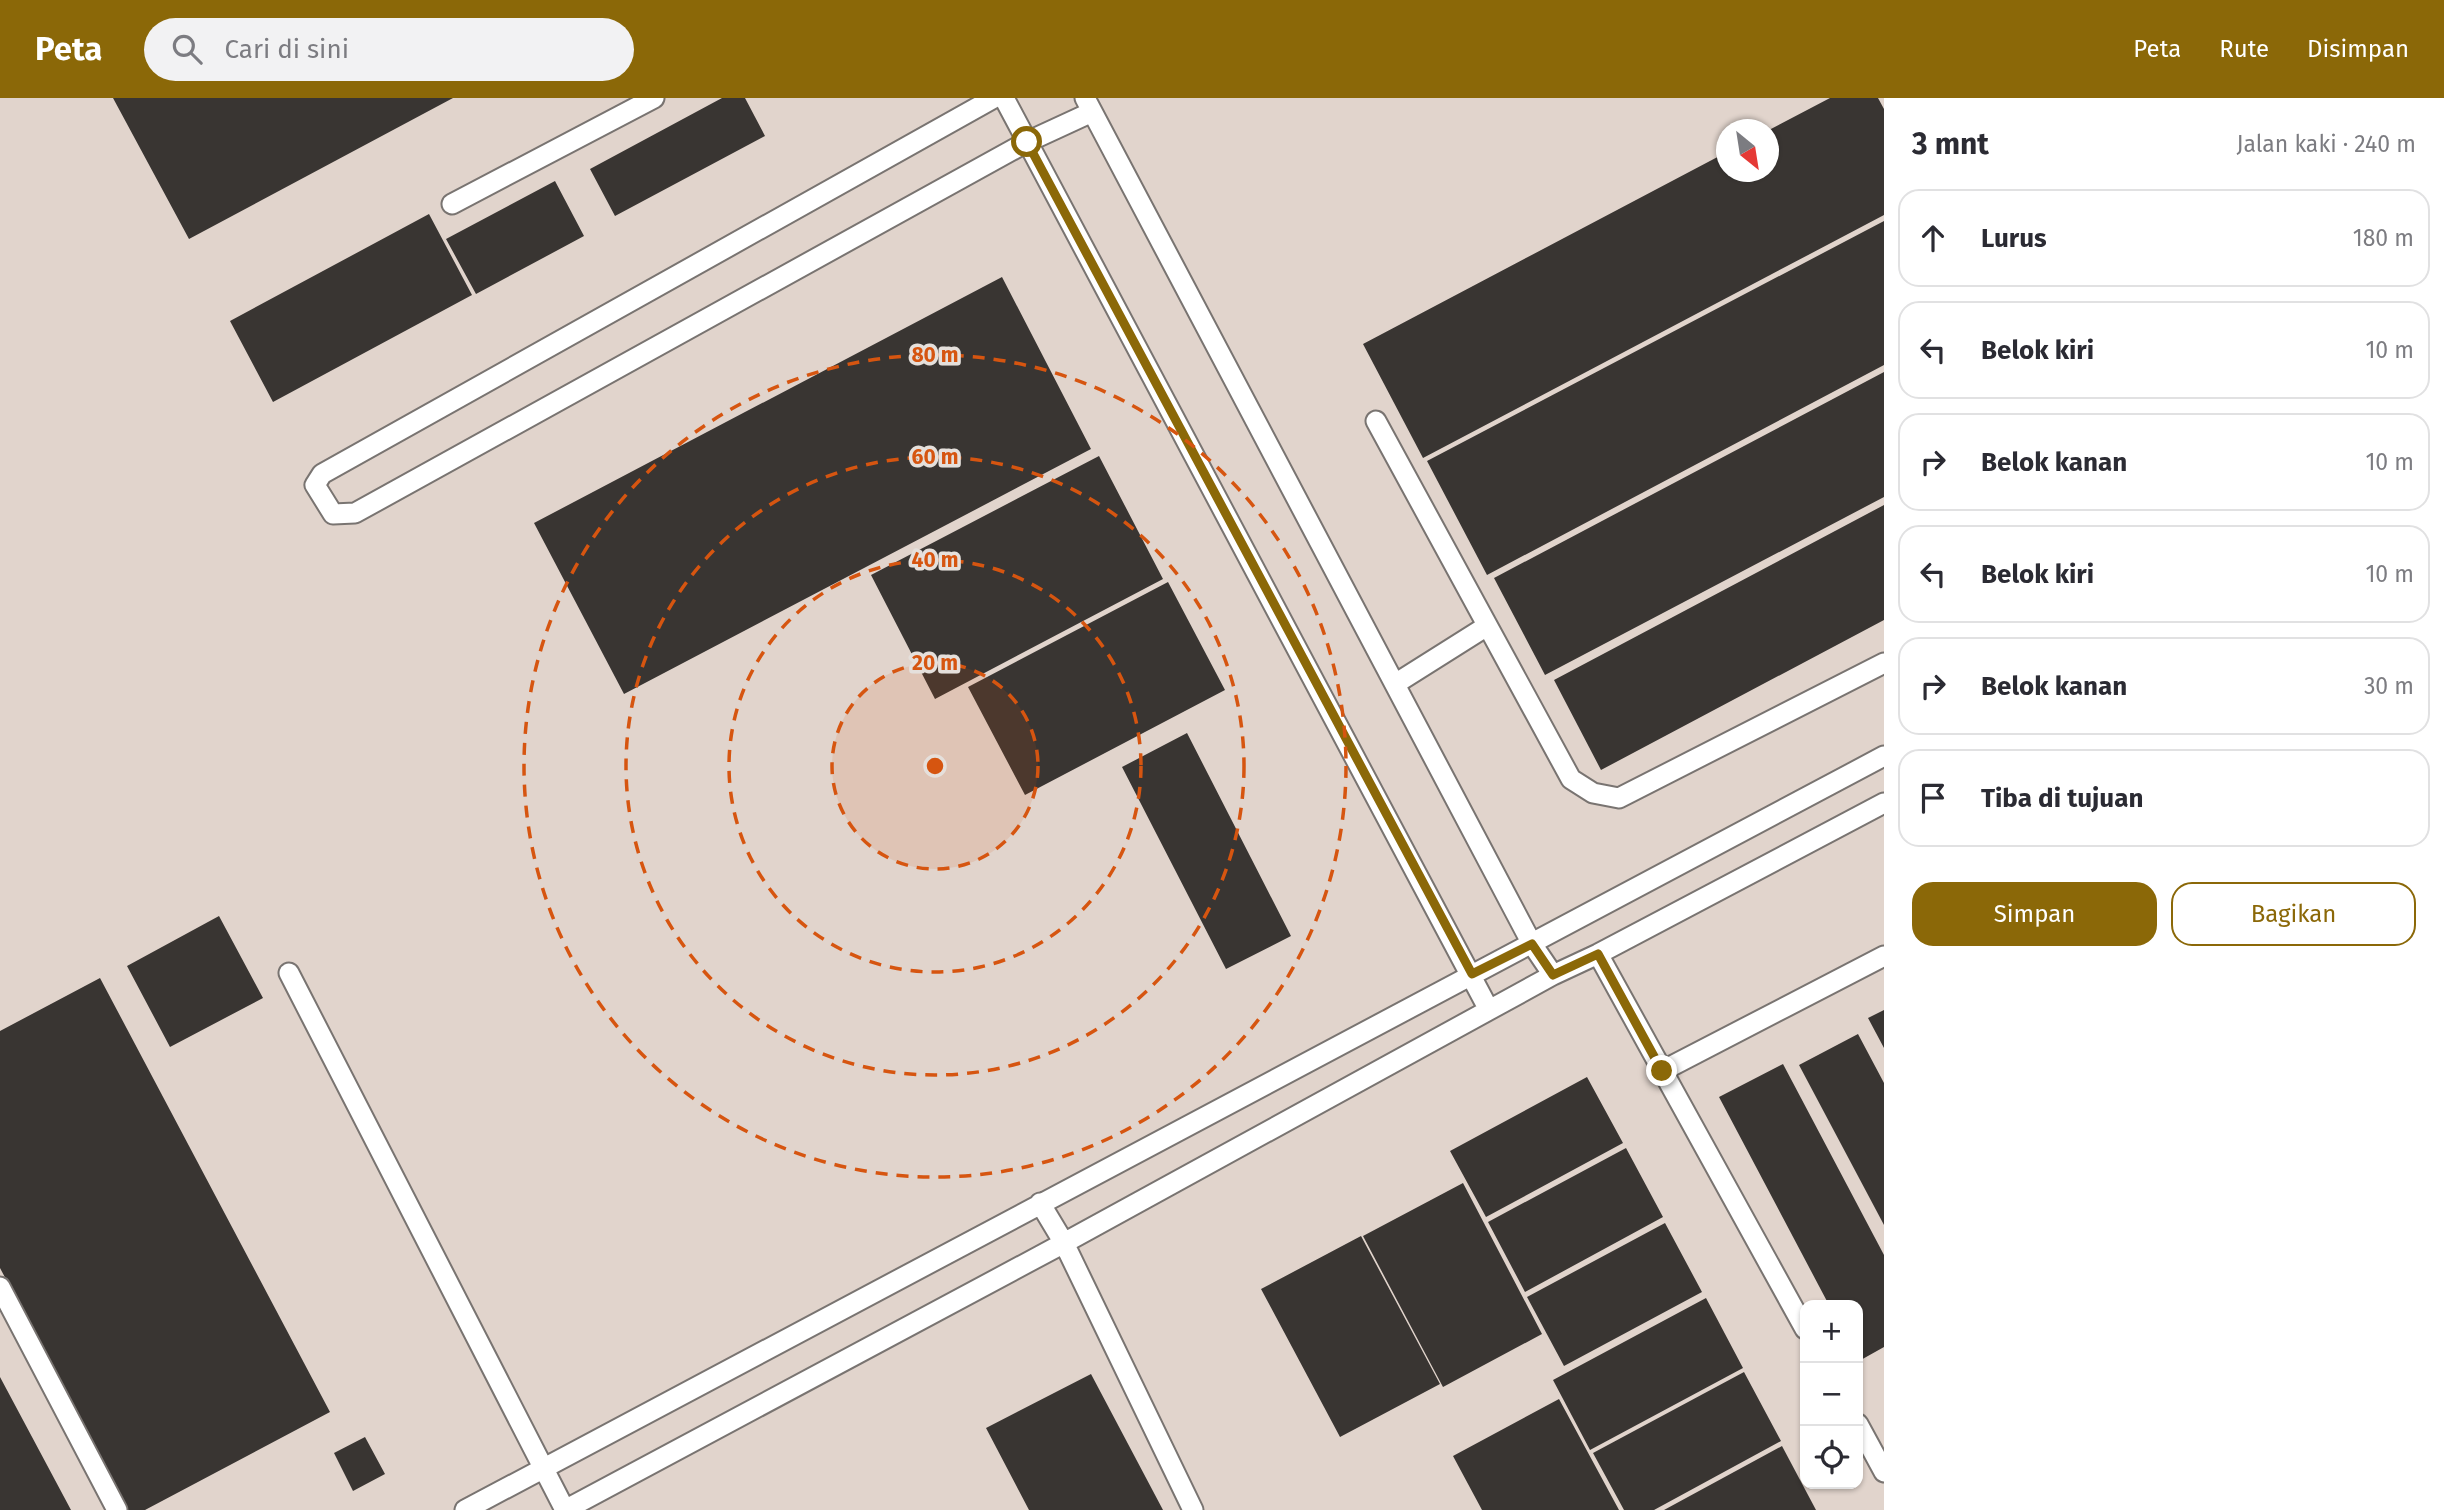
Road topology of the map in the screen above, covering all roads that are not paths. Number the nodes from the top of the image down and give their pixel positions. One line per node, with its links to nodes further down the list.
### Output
1 (654, 98): 6 (lane)
2 (993, 98): 5 (lane)
3 (1004, 98): 5 (lane)
4 (1088, 105): 5 (lane); 10 (lane)
5 (1027, 142): 17 (lane)
6 (452, 204)
7 (1376, 421): 8 (lane)
8 (1487, 626): 9 (lane); 10 (lane)
9 (1884, 663)
10 (1395, 684): 13 (lane)
11 (1884, 756): 13 (lane)
12 (1884, 803): 14 (lane)
13 (1532, 944): 17 (lane); 18 (lane)
14 (1598, 954): 18 (lane); 20 (lane)
15 (1884, 956): 20 (lane)
16 (289, 973): 27 (lane)
17 (1472, 974): 19 (lane); 21 (lane)
18 (1553, 975): 19 (lane)
19 (1489, 1010): 22 (lane)
20 (1662, 1071): 24 (lane)
21 (1040, 1203): 22 (lane); 27 (lane)
22 (1064, 1243): 30 (lane); 31 (lane)
23 (0, 1287): 28 (lane)
24 (1800, 1320)
25 (1859, 1426): 26 (lane)
26 (1882, 1465)
27 (542, 1470): 29 (lane); 30 (lane)
28 (117, 1510)
29 (465, 1510)
30 (565, 1510)
31 (1193, 1510)

